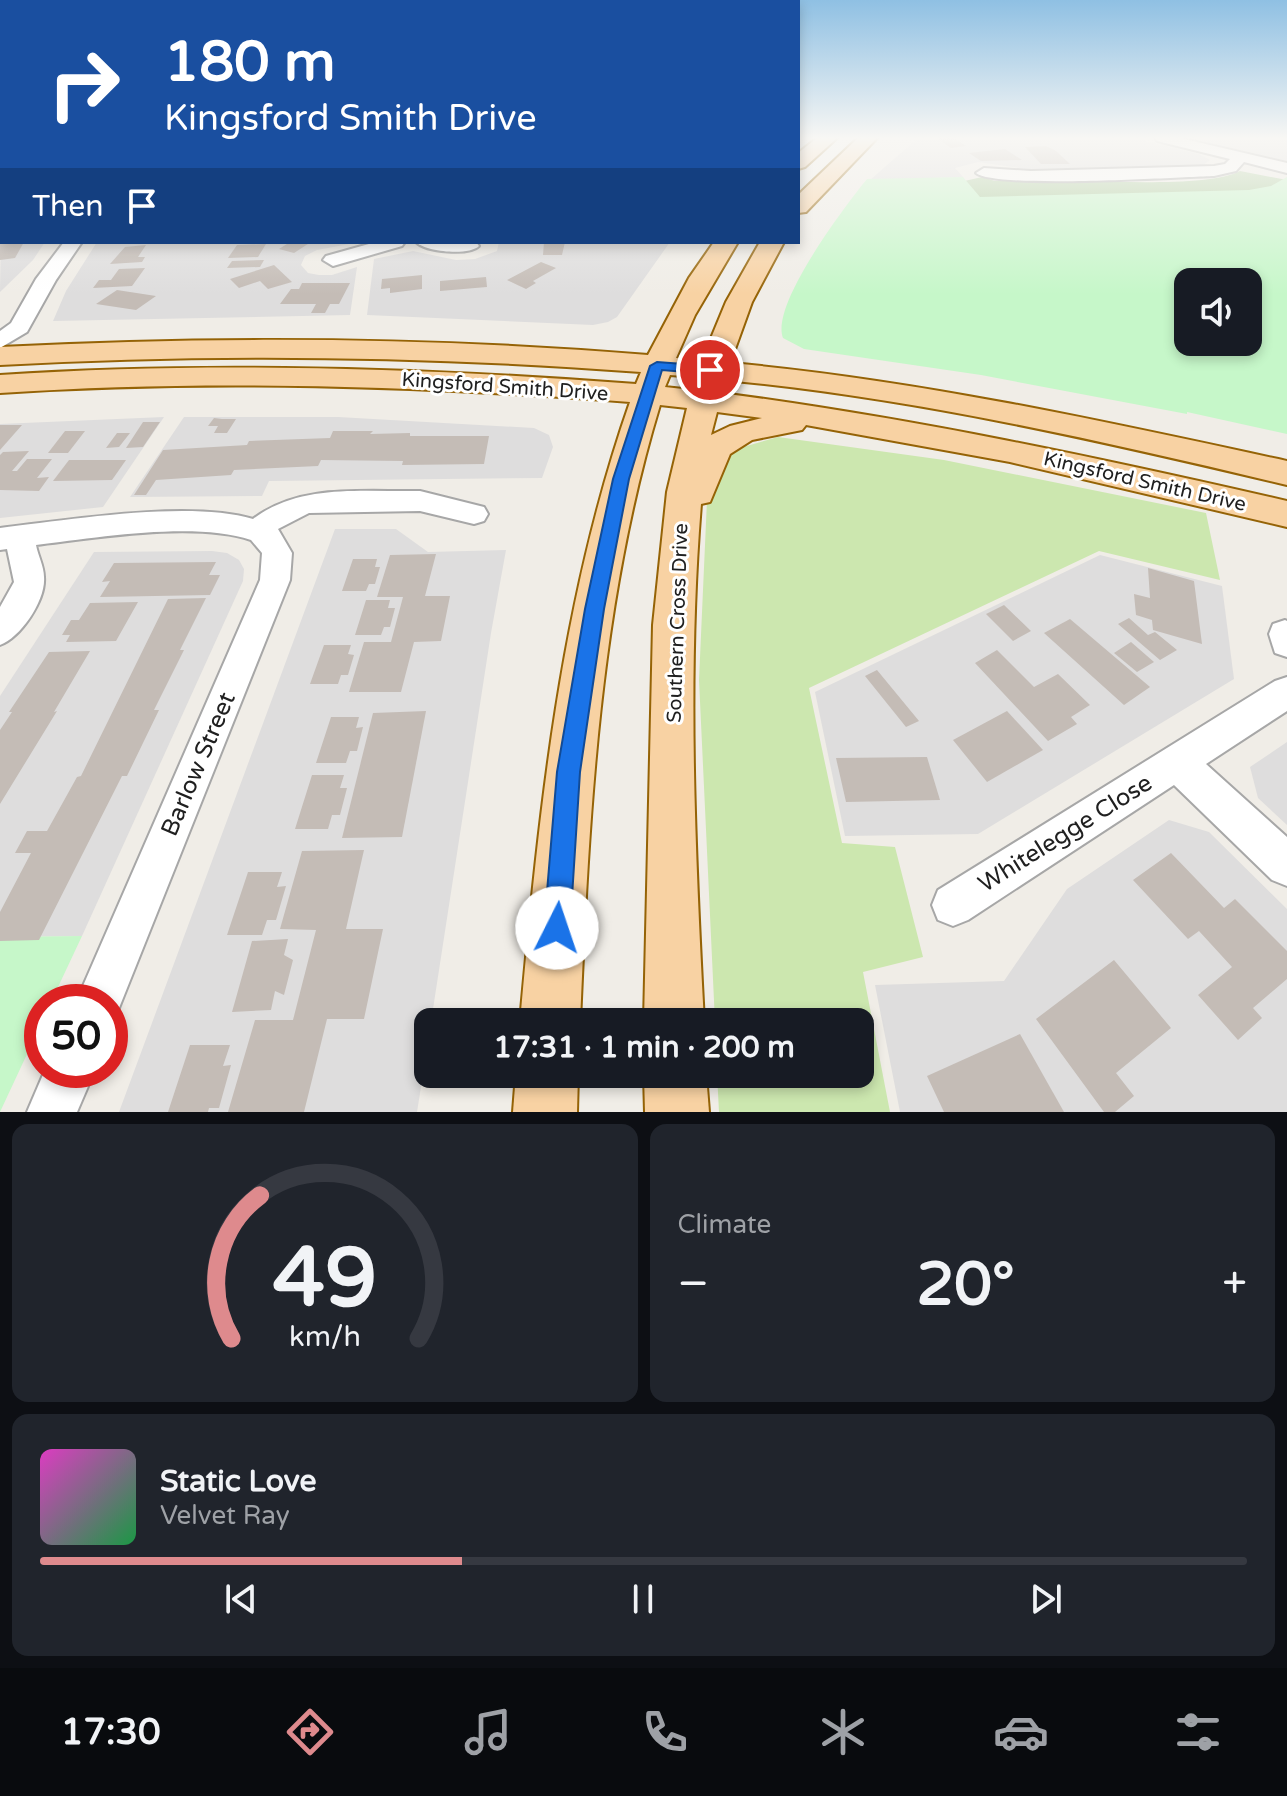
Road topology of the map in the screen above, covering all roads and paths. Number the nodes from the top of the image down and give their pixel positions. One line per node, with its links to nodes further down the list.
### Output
1 (815, 190): 2 (main road)
2 (800, 205)
3 (72, 244): 11 (street)
4 (389, 244): 9 (street)
5 (448, 244): 8 (street)
6 (725, 244): 12 (main road)
7 (771, 244): 10 (main road, Southern Cross Drive)
8 (470, 246)
9 (333, 260)
10 (731, 319): 16 (main road); 19 (main road, Southern Cross Drive)
11 (6, 329): 13 (main road)
12 (670, 335): 15 (main road); 18 (main road)
13 (47, 353): 14 (main road, Kingsford Smith Drive); 15 (main road, Kingsford Smith Drive)
14 (0, 356)
15 (549, 356): 18 (main road, Kingsford Smith Drive)
16 (764, 376): 19 (main road, Kingsford Smith Drive); 22 (main road, Kingsford Smith Drive)
17 (8, 380): 20 (main road, Kingsford Smith Drive)
18 (652, 381): 19 (main road, Kingsford Smith Drive); 20 (main road, Kingsford Smith Drive); 23 (main road)
19 (706, 385): 21 (main road, Kingsford Smith Drive); 28 (main road, Southern Cross Drive)
20 (570, 390): 23 (main road)
21 (820, 417): 25 (main road, Kingsford Smith Drive); 28 (main road)
22 (1287, 473)
23 (621, 479): 35 (main road)
24 (474, 514): 26 (street)
25 (1287, 514)
26 (258, 530): 27 (street); 34 (street, Barlow Street)
27 (12, 538): 29 (street)
28 (676, 606): 36 (main road, Southern Cross Drive)
29 (0, 631)
30 (1287, 692): 31 (street, Whitelegge Close)
31 (1177, 762): 32 (street); 33 (street, Whitelegge Close)
32 (1287, 865)
33 (953, 905)
34 (107, 984)
35 (551, 1008)
36 (674, 1008)
37 (62, 1088): 40 (street)
38 (546, 1088): 41 (main road)
39 (676, 1088): 42 (main road)
40 (52, 1112)
41 (545, 1112)
42 (677, 1112)

